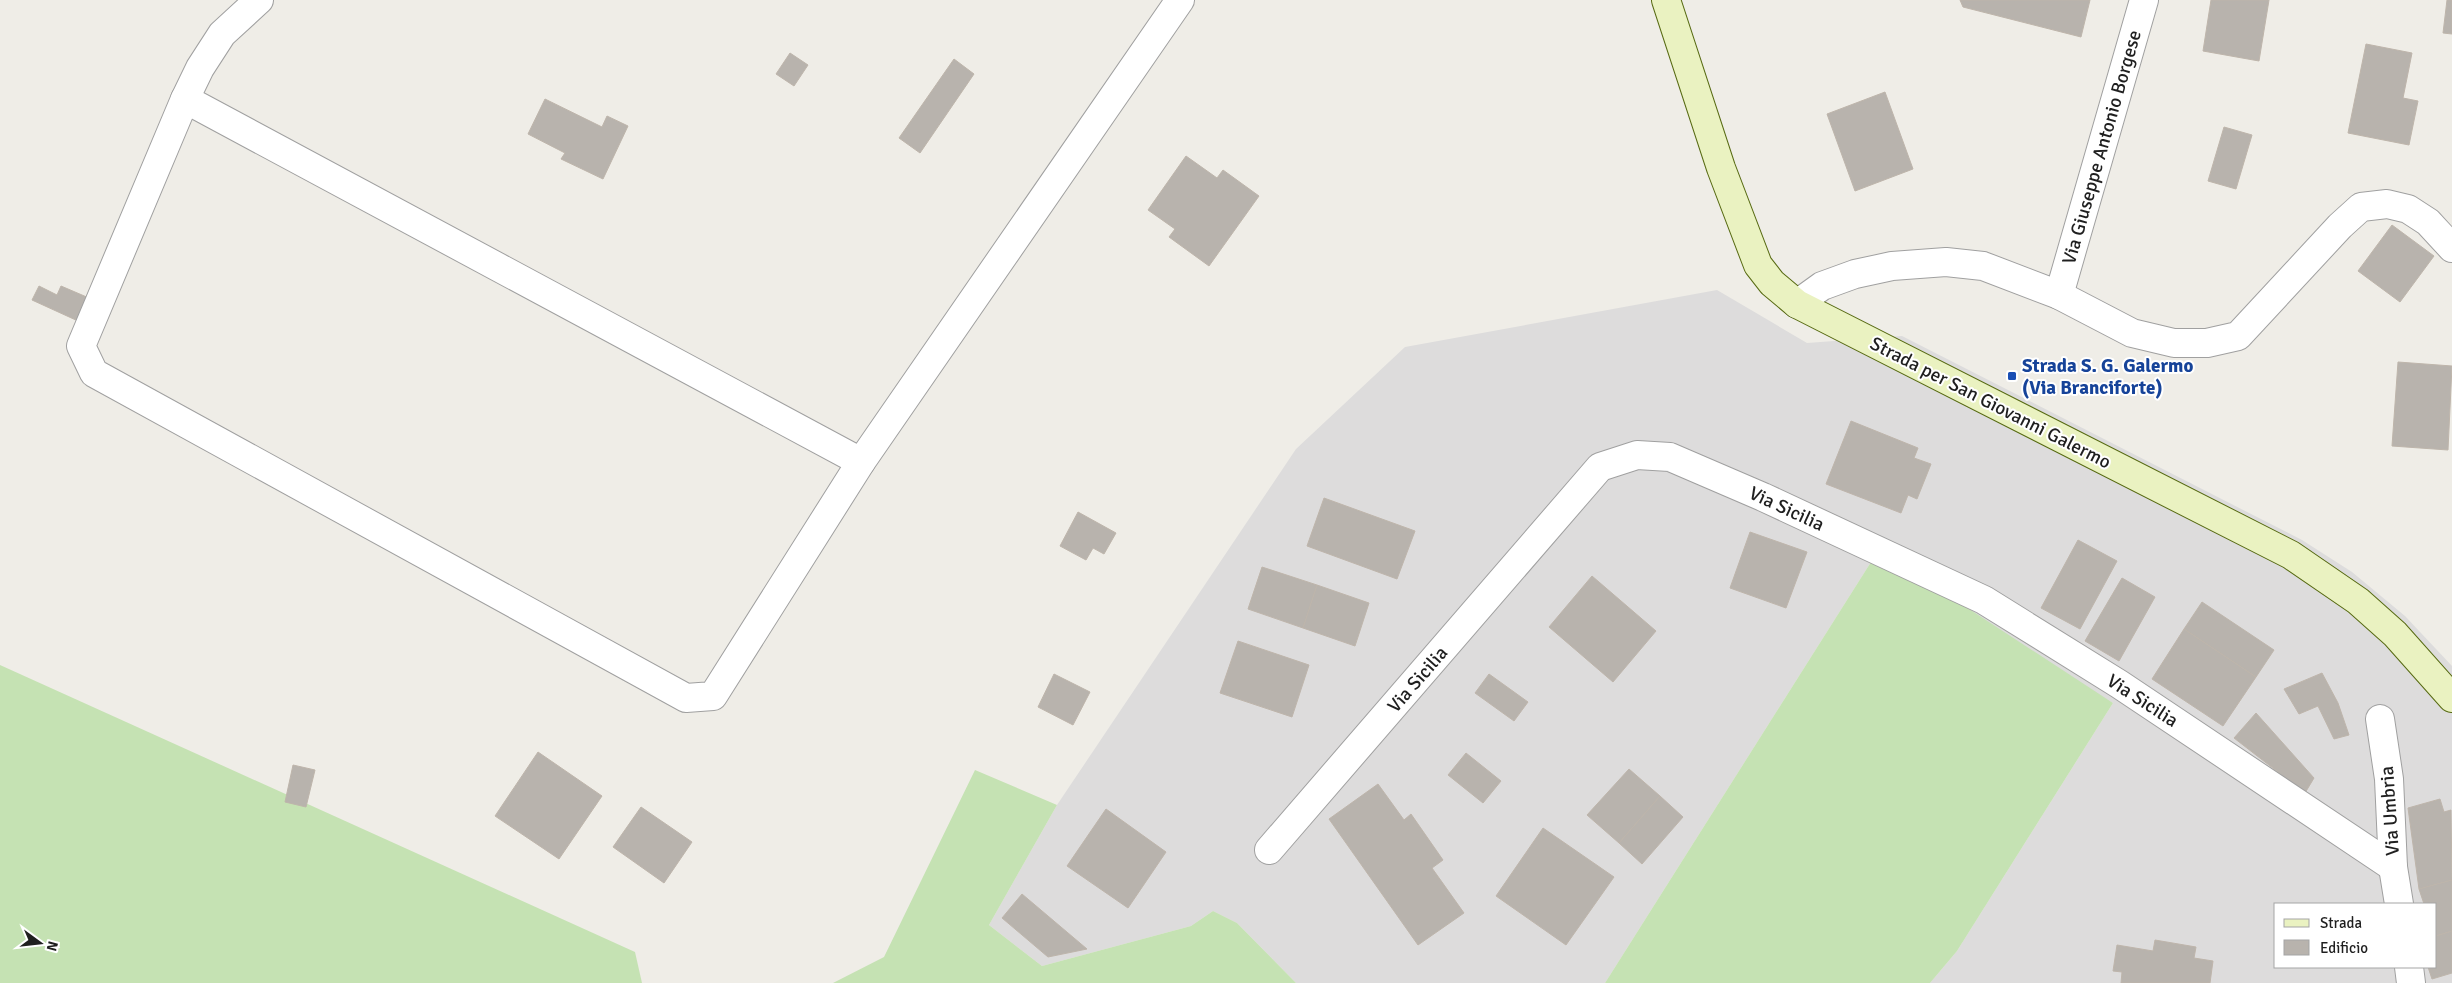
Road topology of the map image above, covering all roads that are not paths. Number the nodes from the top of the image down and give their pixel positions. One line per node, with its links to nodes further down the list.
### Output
1 (259, 0): 5 (street)
2 (1180, 0): 9 (street)
3 (1666, 0): 8 (main road, Strada per San Giovanni Galermo)
4 (2144, 0): 7 (street, Via Giuseppe Antonio Borgese)
5 (185, 99): 9 (street); 9 (street)
6 (2452, 248): 7 (street)
7 (2058, 295): 8 (street)
8 (1797, 304): 10 (main road, Strada per San Giovanni Galermo)
9 (861, 462)
10 (2452, 698)
11 (2380, 719): 13 (street, Via Umbria)
12 (1270, 850): 13 (street, Via Sicilia)
13 (2393, 867): 14 (street, Via Umbria)
14 (2399, 903)
15 (2409, 968): 16 (street)
16 (2411, 983)

